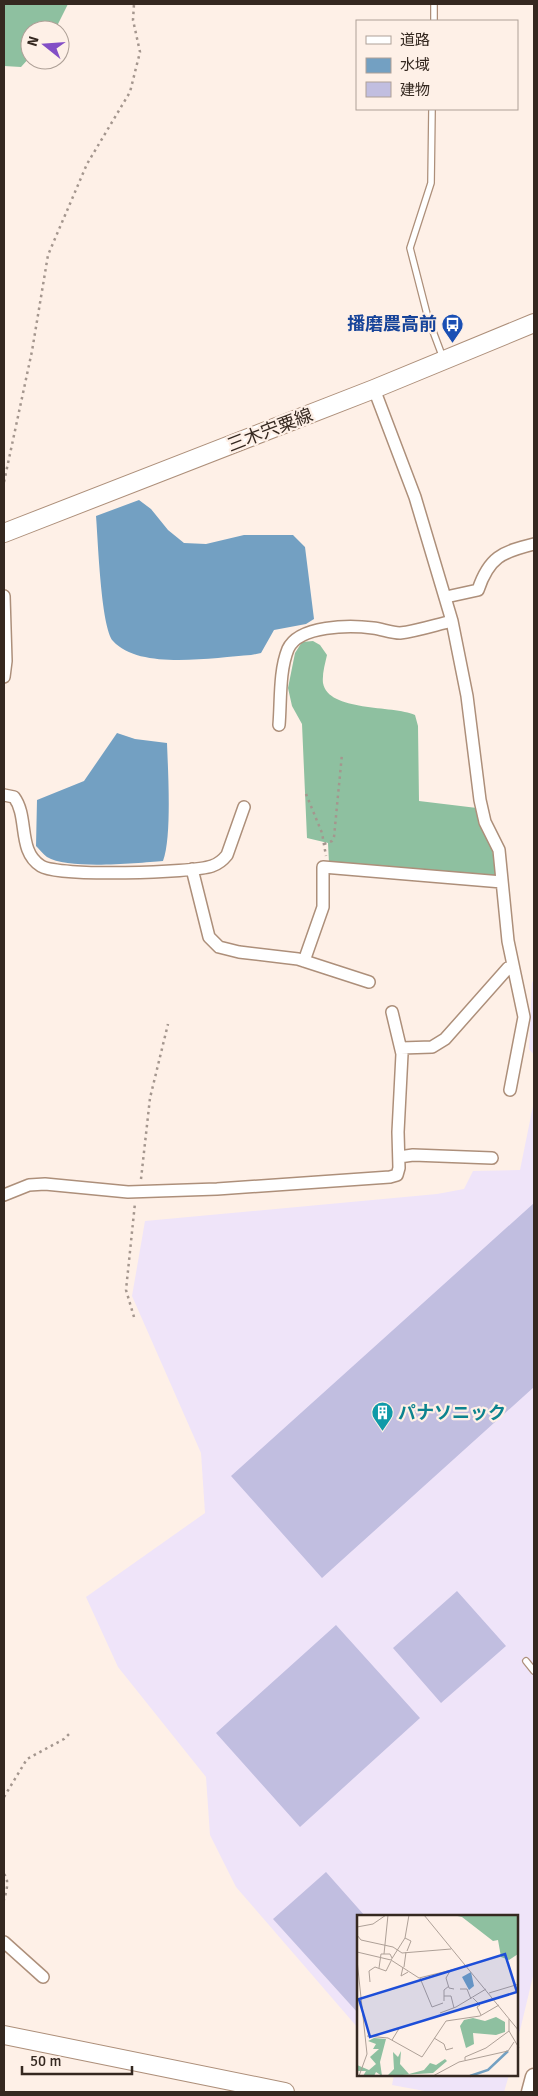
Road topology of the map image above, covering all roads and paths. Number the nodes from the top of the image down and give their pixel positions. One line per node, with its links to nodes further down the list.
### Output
1 (134, 4): 8 (path)
2 (434, 4): 3 (lane)
3 (434, 20)
4 (432, 110): 6 (lane)
5 (534, 323): 6 (main road, 三木宍粟線)
6 (444, 360): 7 (main road, 三木宍粟線)
7 (374, 390): 9 (main road, 三木宍粟線); 12 (street)
8 (4, 482)
9 (4, 533)
10 (534, 544): 12 (street)
11 (4, 596): 14 (street)
12 (446, 597): 13 (street)
13 (452, 621): 15 (street); 23 (street)
14 (4, 677)
15 (279, 725)
16 (342, 754): 20 (path)
17 (306, 794): 20 (path)
18 (4, 795): 22 (street)
19 (244, 807): 22 (street)
20 (324, 844): 21 (path)
21 (328, 868): 23 (street); 24 (street)
22 (192, 869): 24 (street)
23 (502, 882): 25 (street)
24 (304, 961): 26 (street)
25 (514, 967): 29 (street); 30 (street)
26 (369, 982)
27 (392, 1012): 29 (street)
28 (168, 1024): 33 (path)
29 (401, 1048): 31 (street)
30 (510, 1090)
31 (399, 1157): 32 (street); 33 (street)
32 (492, 1158)
33 (136, 1192): 34 (street); 35 (path)
34 (4, 1195)
35 (134, 1317)
36 (526, 1661): 37 (lane)
37 (534, 1671)
38 (69, 1734): 39 (path)
39 (4, 1797)
40 (4, 1874): 41 (path)
41 (4, 1900)
42 (4, 1942): 43 (street)
43 (42, 1977)
44 (4, 2035): 46 (main road)
45 (534, 2077): 48 (street)
46 (245, 2088): 47 (main road)
47 (285, 2092)
48 (530, 2092)

